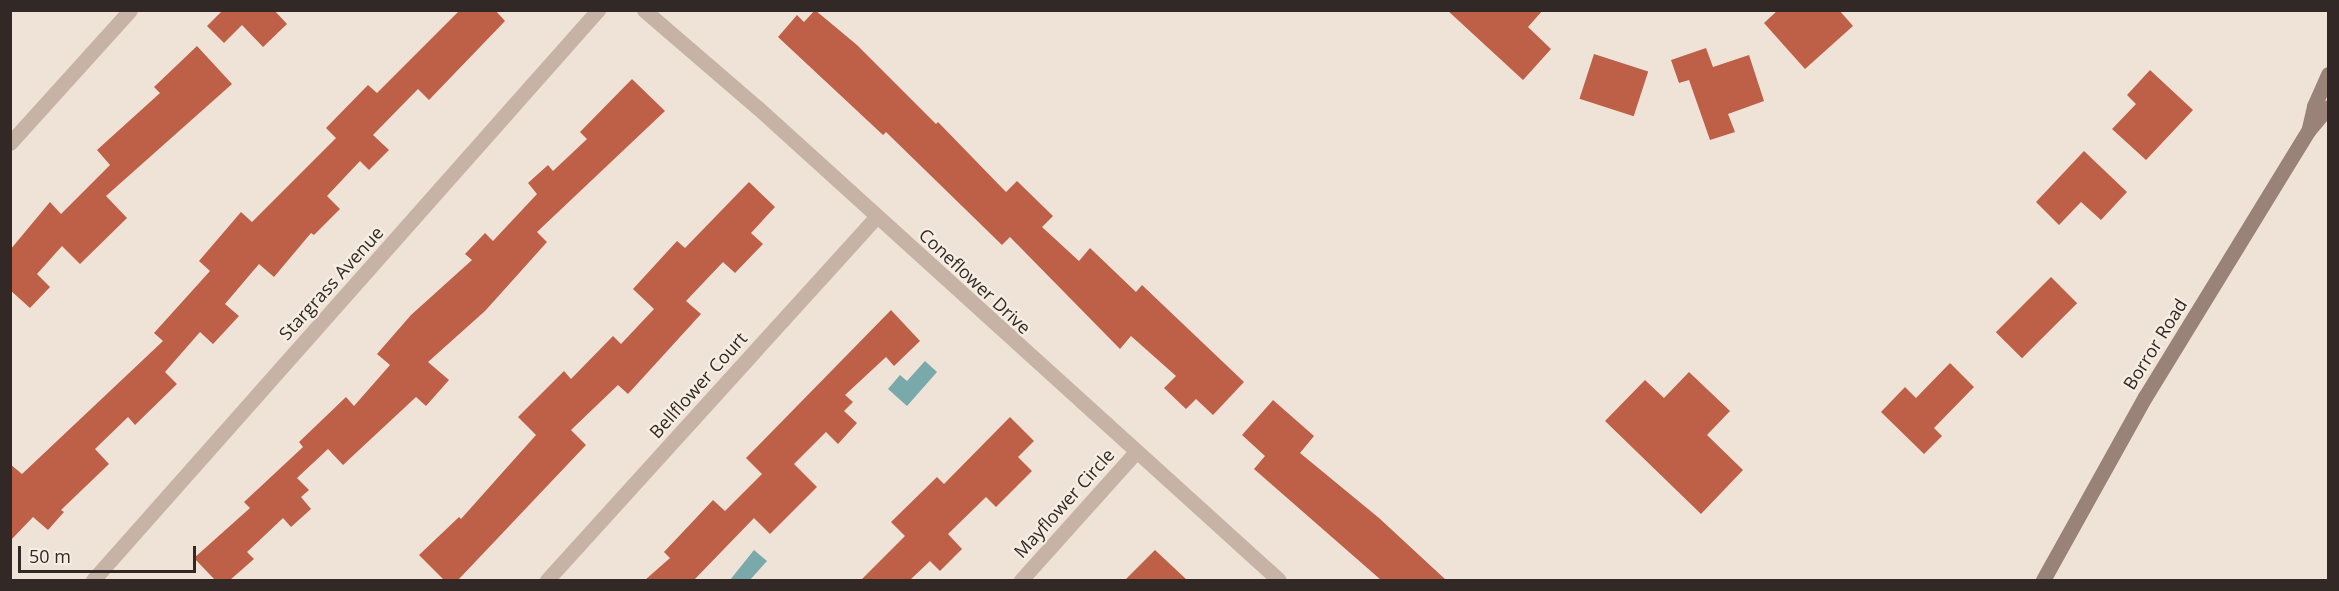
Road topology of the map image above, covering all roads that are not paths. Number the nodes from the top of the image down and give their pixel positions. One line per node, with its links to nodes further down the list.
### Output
1 (130, 10): 7 (street)
2 (598, 10): 10 (street, Stargrass Avenue)
3 (644, 10): 8 (street, Coneflower Drive)
4 (2328, 74): 6 (street, Borror Road)
5 (2328, 106): 6 (street, Borror Road)
6 (2308, 131): 14 (street, Borror Road)
7 (10, 143)
8 (877, 216): 9 (street, Coneflower Drive); 11 (street, Bellflower Court)
9 (1136, 452): 12 (street, Mayflower Circle); 13 (street, Coneflower Drive)
10 (93, 580)
11 (547, 580)
12 (1021, 580)
13 (1280, 580)
14 (2043, 580)

